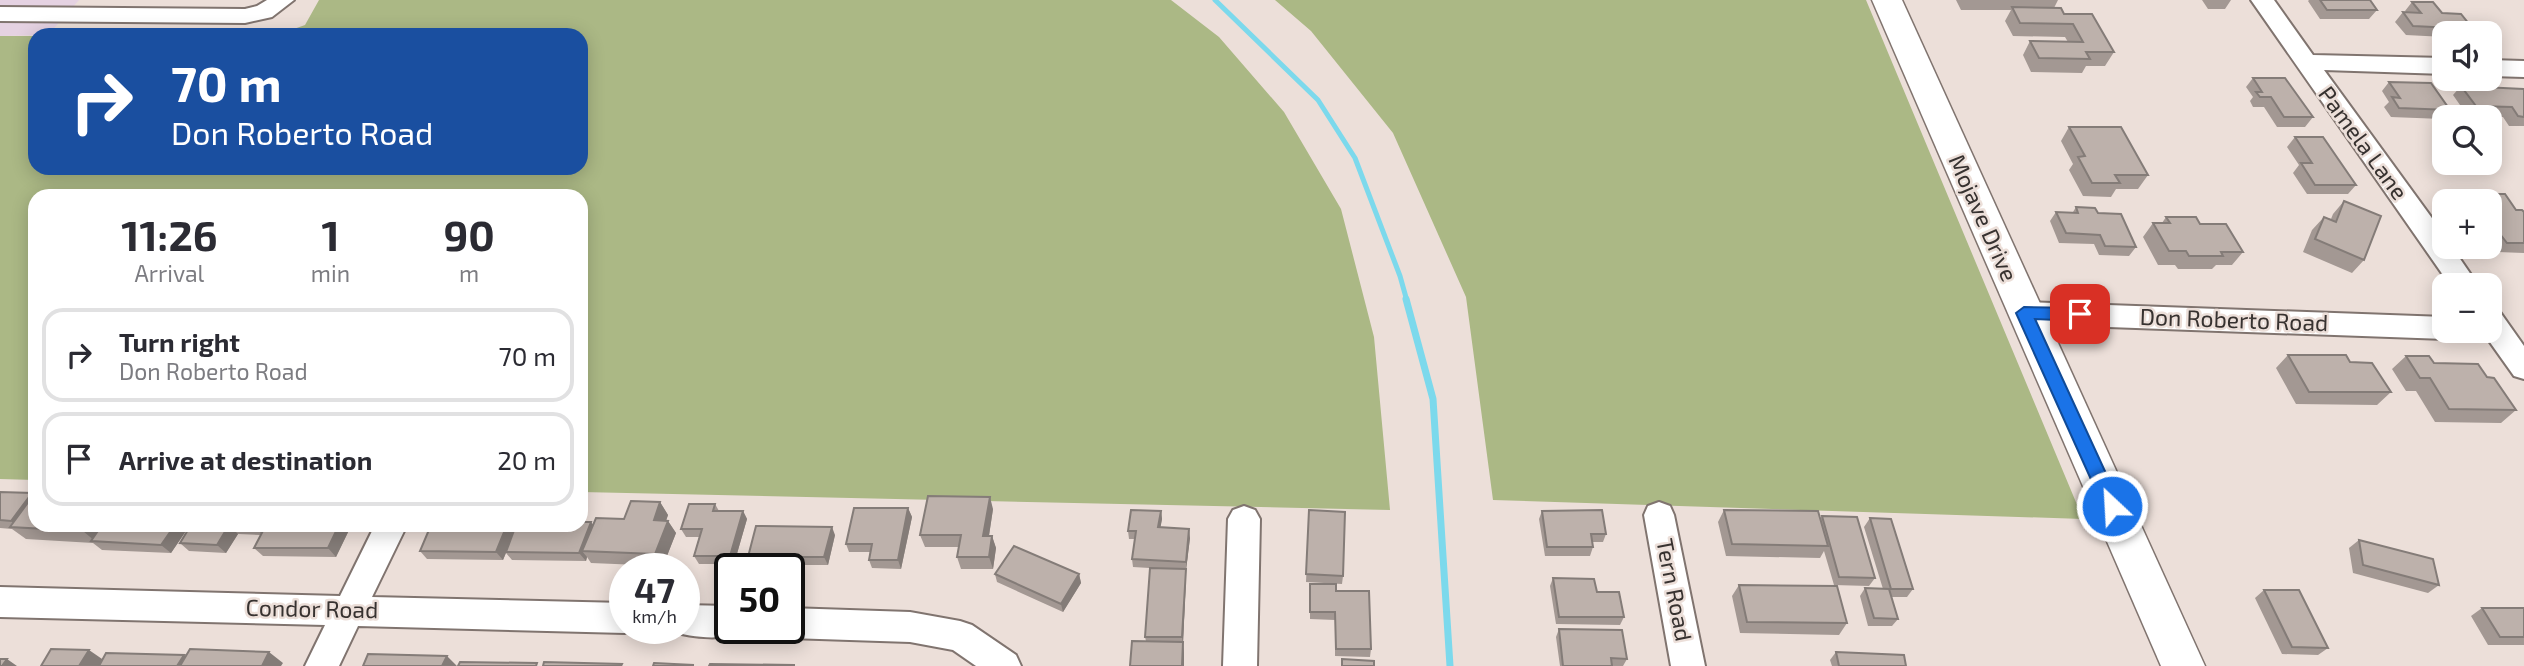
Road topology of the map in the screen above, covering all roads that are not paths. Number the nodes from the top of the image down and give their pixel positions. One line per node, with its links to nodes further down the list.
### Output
1 (283, 0): 4 (street)
2 (1887, 0): 11 (main road, Mojave Drive)
3 (2262, 0): 6 (street, Pamela Lane)
4 (50, 7): 5 (street)
5 (0, 14)
6 (2305, 62): 7 (street); 10 (street, Pamela Lane)
7 (2432, 66)
8 (2502, 68): 9 (street)
9 (2524, 69)
10 (2456, 273)
11 (2024, 313): 12 (street, Don Roberto Road); 26 (main road, Mojave Drive)
12 (2432, 328)
13 (2502, 330): 14 (street)
14 (2524, 368)
15 (1660, 515): 25 (street, Tern Road)
16 (1244, 519): 24 (street)
17 (387, 532): 19 (street)
18 (0, 602): 19 (street, Condor Road)
19 (348, 610): 20 (street, Condor Road); 22 (street)
20 (609, 618)
21 (805, 624): 23 (street)
22 (322, 666)
23 (1004, 666)
24 (1240, 666)
25 (1688, 666)
26 (2183, 666)

